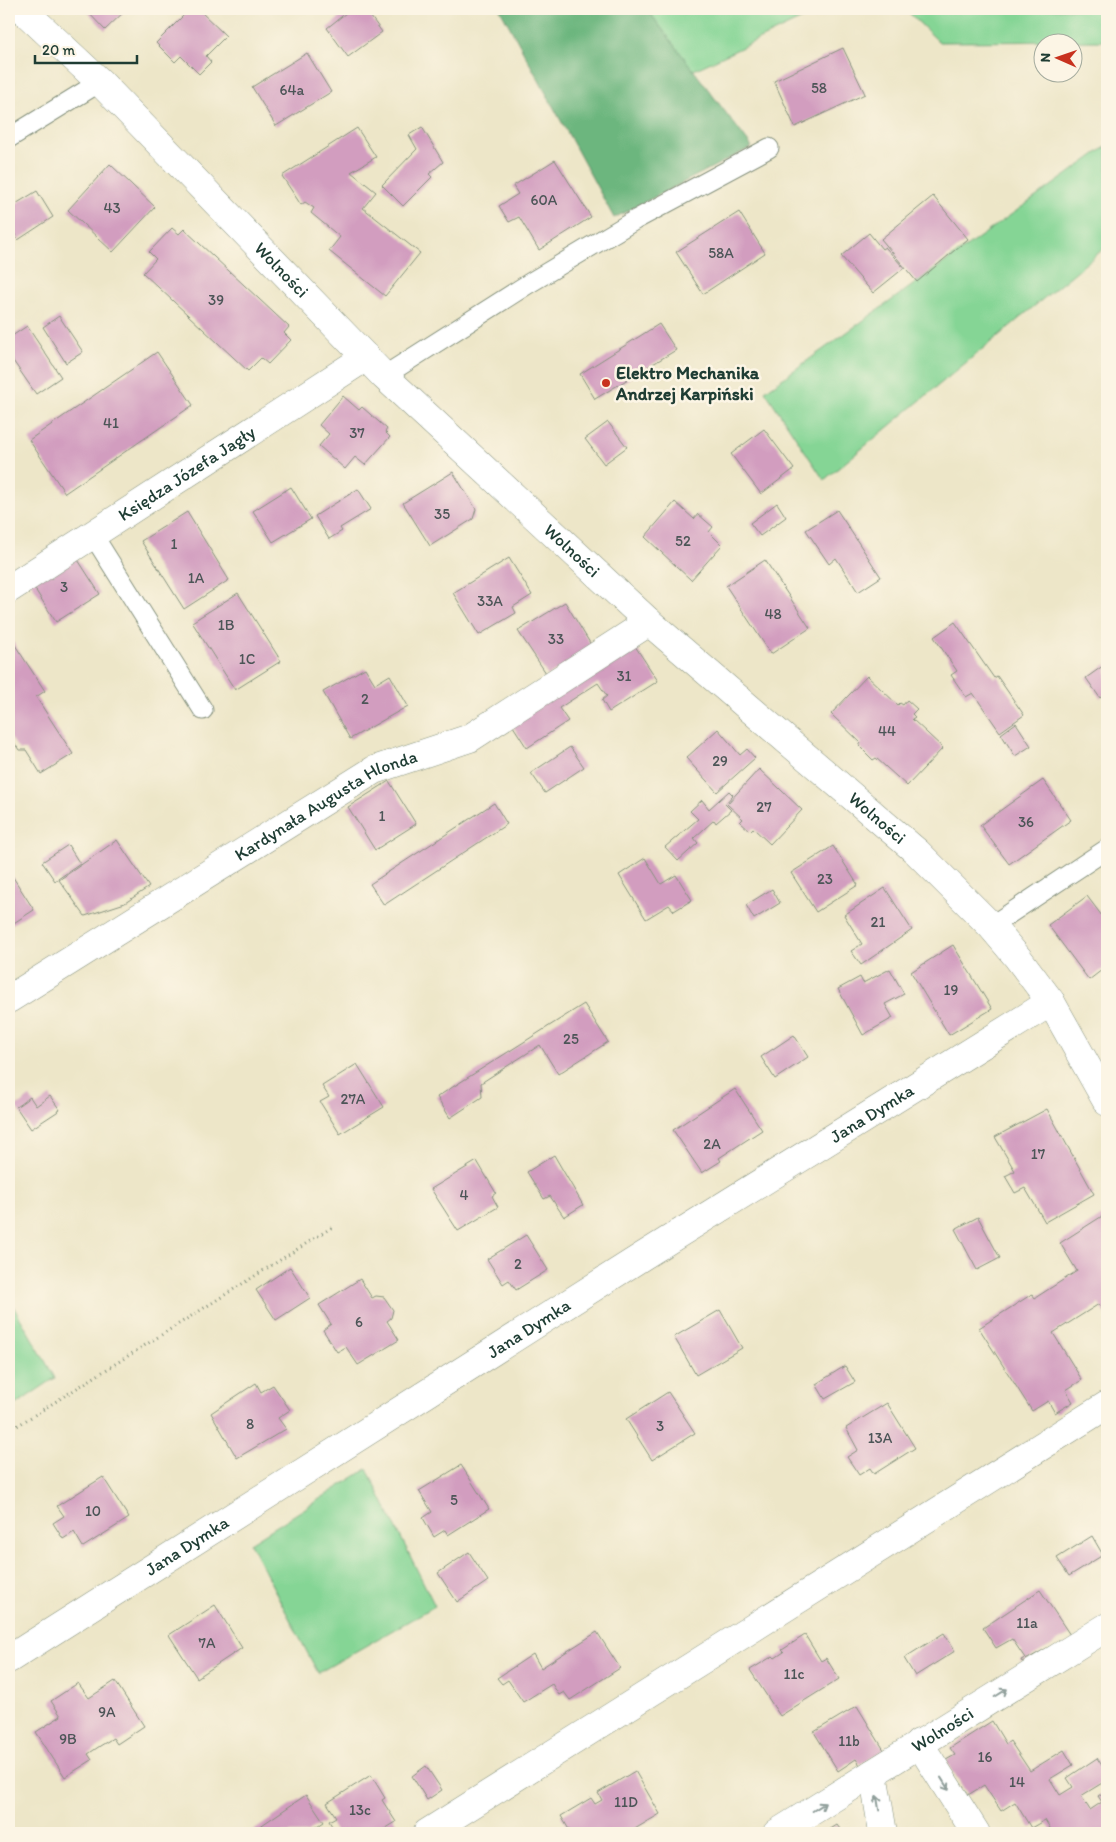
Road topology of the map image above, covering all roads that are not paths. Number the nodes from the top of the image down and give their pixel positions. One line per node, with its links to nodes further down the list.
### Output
1 (22, 9): 2 (street, Wolności)
2 (100, 82): 3 (lane); 5 (street, Wolności)
3 (9, 138)
4 (768, 148): 5 (lane)
5 (375, 367): 6 (street, Księdza Józefa Jagły); 8 (street, Wolności)
6 (93, 535): 7 (street, Księdza Józefa Jagły); 9 (lane)
7 (9, 589)
8 (649, 622): 11 (street, Wolności); 12 (street, Kardynała Augusta Hlonda)
9 (203, 710)
10 (1107, 849): 11 (lane)
11 (991, 926): 13 (street, Wolności)
12 (9, 999)
13 (1051, 1002): 14 (street, Wolności); 17 (street, Jana Dymka)
14 (1107, 1102)
15 (1107, 1405): 20 (street)
16 (1107, 1627): 18 (street, Wolności, one-way to 16)
17 (9, 1659)
18 (919, 1743): 19 (street, Wolności); 23 (street, one-way to 23)
19 (873, 1772): 21 (street, Wolności, one-way to 19); 22 (street, one-way to 19)
20 (426, 1833)
21 (778, 1833)
22 (883, 1833)
23 (976, 1833)

